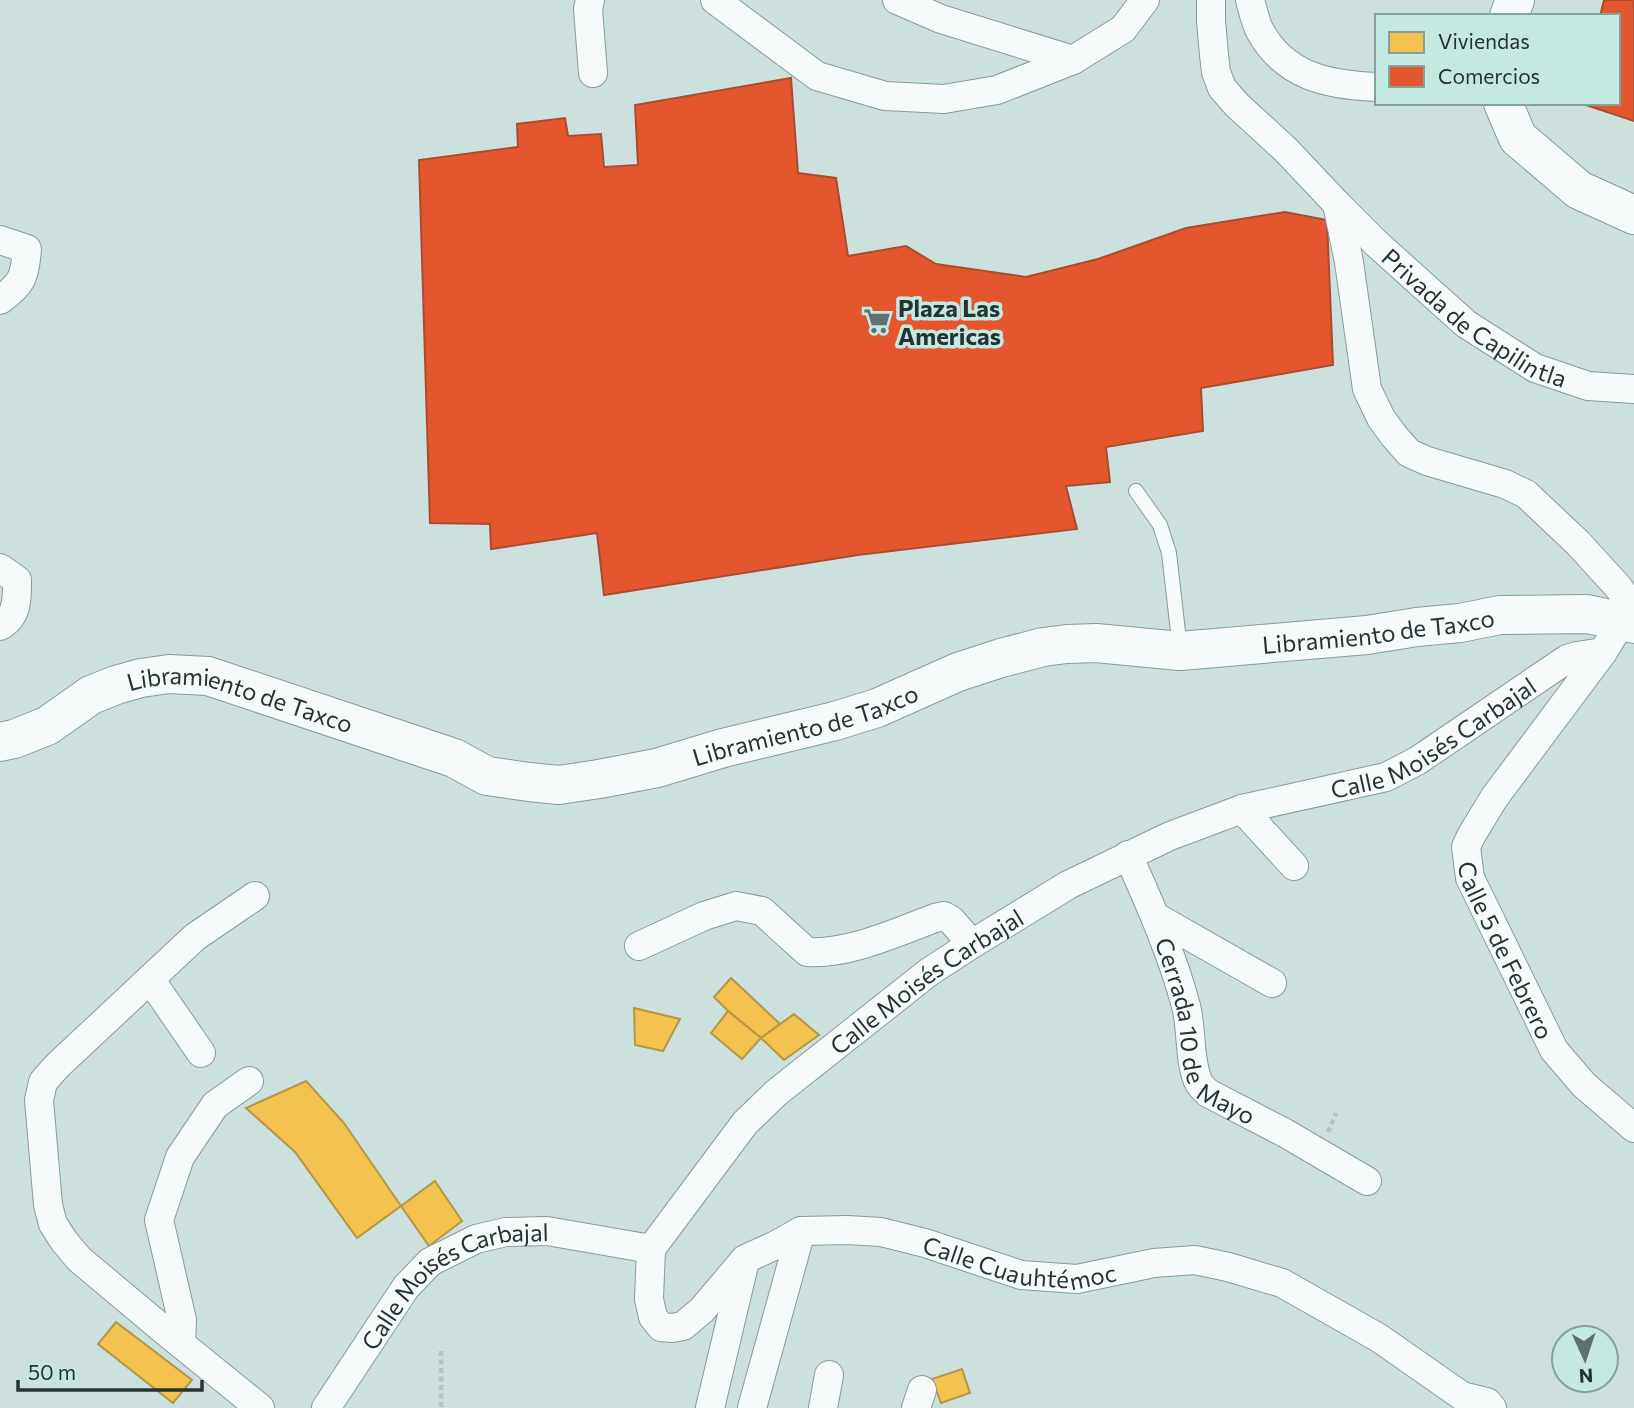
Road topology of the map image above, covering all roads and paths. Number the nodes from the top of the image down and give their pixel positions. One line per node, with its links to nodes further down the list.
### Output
1 (590, 0): 8 (street)
2 (715, 0): 7 (street)
3 (897, 0): 7 (street)
4 (1145, 0): 7 (street)
5 (1211, 0): 11 (street, Privada de Capilintla)
6 (1250, 0): 9 (street)
7 (1073, 60)
8 (593, 73)
9 (1375, 87)
10 (1504, 105): 12 (main road)
11 (1338, 204): 15 (street, Privada de Capilintla); 19 (street)
12 (1634, 215)
13 (0, 240): 14 (street)
14 (0, 300)
15 (1634, 389)
16 (1136, 491): 20 (lane)
17 (0, 568): 18 (street)
18 (0, 626)
19 (1620, 632): 20 (main road, Libramiento de Taxco); 22 (street, Calle Moisés Carbajal); 33 (street, Calle 5 de Febrero)
20 (1180, 651): 21 (main road, Libramiento de Taxco)
21 (0, 742)
22 (1242, 808): 23 (street, Calle Moisés Carbajal); 24 (street)
23 (1128, 855): 26 (street, Cerrada 10 de Mayo); 27 (street, Calle Moisés Carbajal)
24 (1294, 866)
25 (255, 896): 29 (street)
26 (1156, 917): 30 (street); 34 (street, Cerrada 10 de Mayo)
27 (972, 944): 28 (street); 36 (street, Calle Moisés Carbajal)
28 (639, 946)
29 (150, 979): 31 (street); 38 (street)
30 (1272, 983)
31 (201, 1054)
32 (249, 1081): 38 (street)
33 (1634, 1128)
34 (1367, 1181)
35 (801, 1231): 37 (street, Calle Cuauhtémoc); 41 (street, Calle Cuauhtémoc); 46 (street)
36 (651, 1249): 37 (street, Calle Cuauhtémoc); 43 (street, Calle Moisés Carbajal)
37 (745, 1259): 45 (street)
38 (181, 1344): 42 (street)
39 (441, 1351): 44 (path)
40 (829, 1375): 47 (street)
41 (1453, 1402): 48 (street)
42 (260, 1408)
43 (326, 1408)
44 (441, 1408)
45 (710, 1408)
46 (752, 1408)
47 (823, 1408)
48 (1492, 1408)

